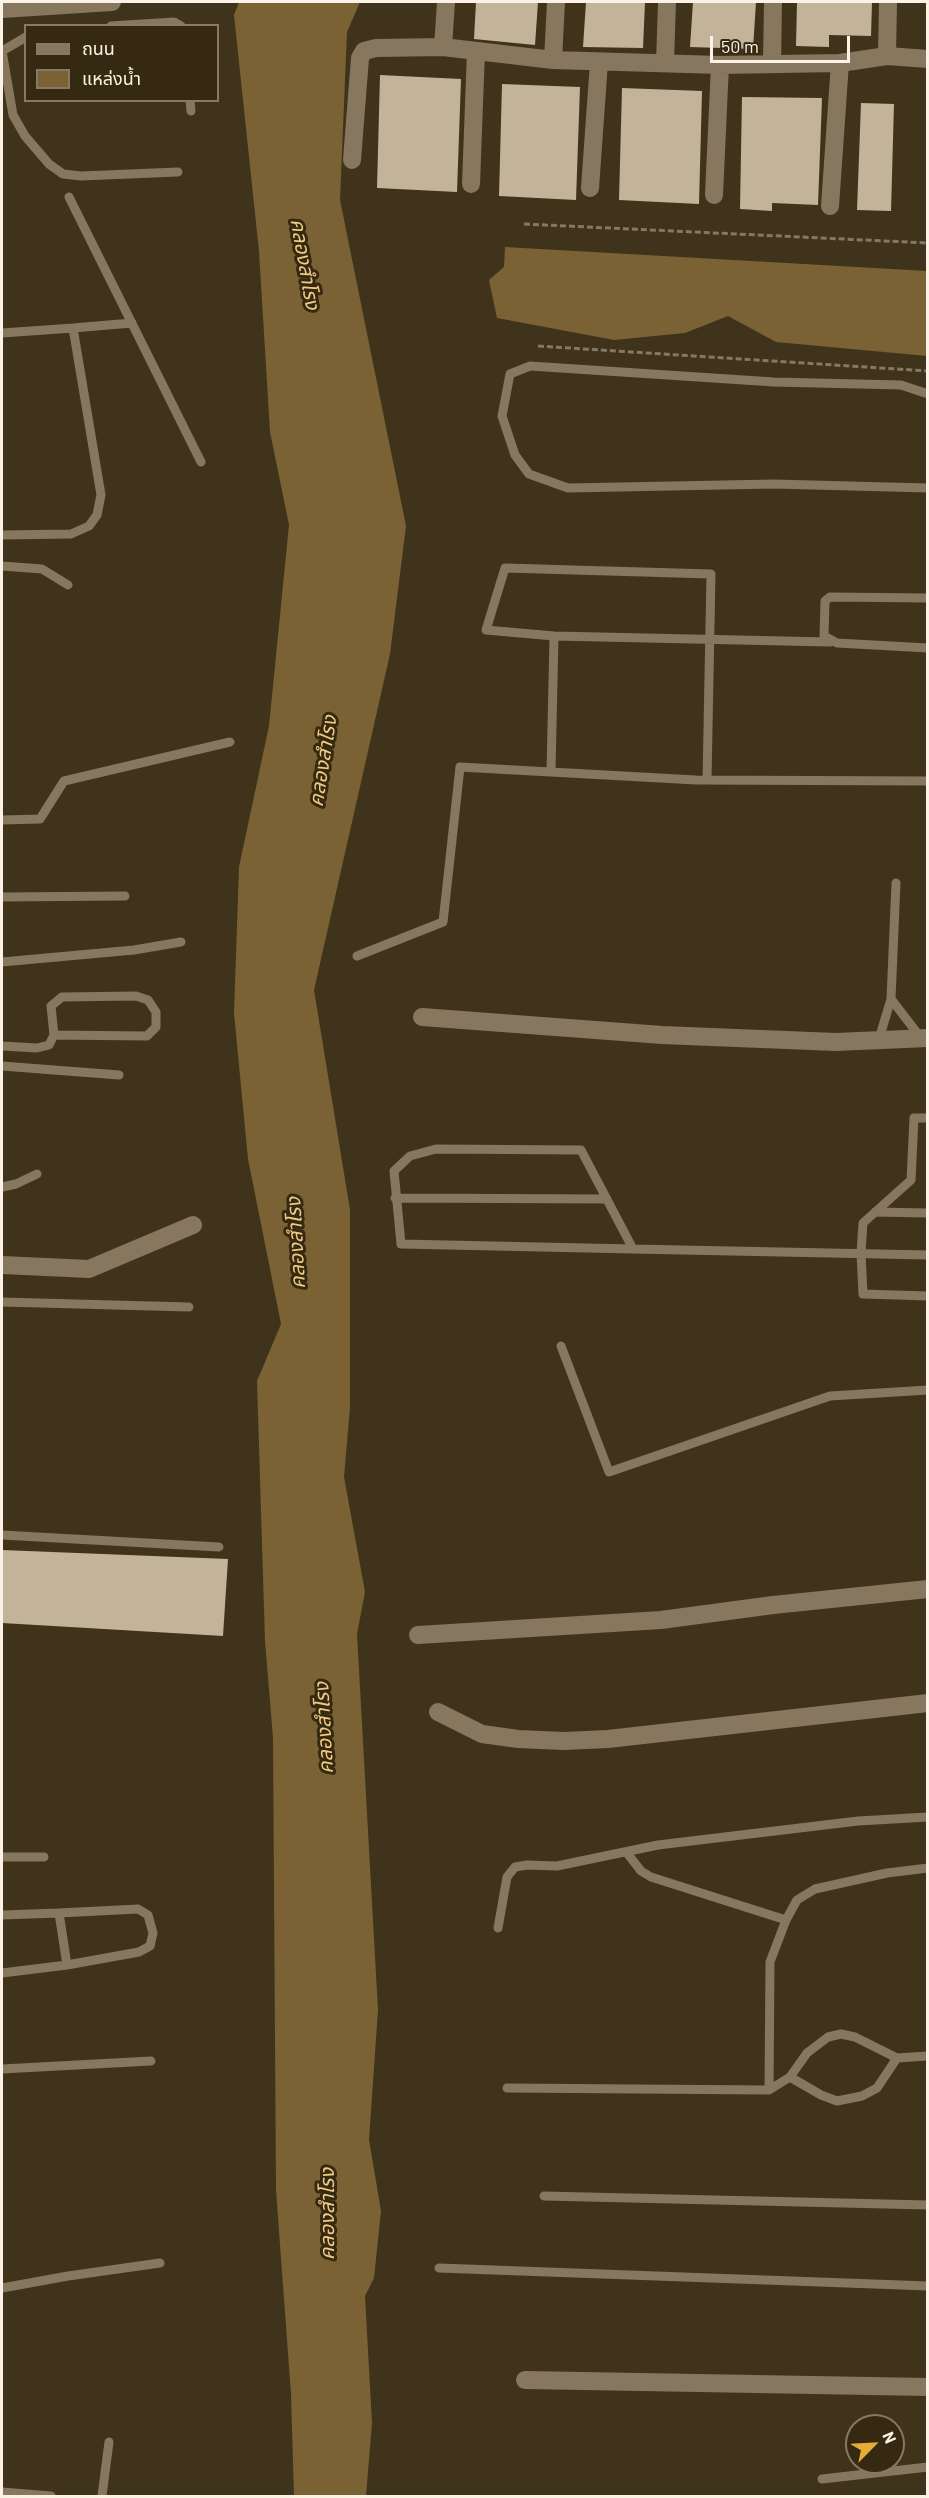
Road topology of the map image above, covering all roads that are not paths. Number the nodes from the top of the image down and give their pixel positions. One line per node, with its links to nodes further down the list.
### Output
1 (112, 2): 7 (street)
2 (446, 2): 11 (street)
3 (556, 2): 16 (street)
4 (667, 2): 18 (street)
5 (773, 2): 19 (street)
6 (888, 2): 14 (street)
7 (2, 9)
8 (142, 24): 9 (lane)
9 (178, 24)
10 (24, 38): 12 (lane)
11 (443, 47): 13 (street); 24 (street)
12 (2, 51): 25 (lane)
13 (476, 51): 16 (street); 26 (street)
14 (886, 56): 15 (street); 20 (street)
15 (927, 59)
16 (553, 60): 17 (street)
17 (599, 62): 18 (street); 27 (street)
18 (665, 63): 21 (street)
19 (771, 63): 20 (street); 21 (street)
20 (840, 63): 30 (street)
21 (720, 65): 28 (street)
22 (190, 102): 23 (lane)
23 (191, 111)
24 (352, 160)
25 (178, 172)
26 (471, 184)
27 (590, 188)
28 (714, 195)
29 (69, 197): 31 (lane)
30 (830, 206)
31 (132, 323): 32 (lane); 35 (lane)
32 (73, 328): 33 (lane); 37 (lane)
33 (2, 333)
34 (927, 394): 36 (lane)
35 (201, 462)
36 (927, 488)
37 (2, 535)
38 (2, 566): 39 (lane)
39 (68, 585)
40 (927, 598): 43 (lane)
41 (554, 636): 42 (lane); 42 (lane); 46 (lane)
42 (711, 641): 43 (lane); 47 (lane)
43 (830, 642): 44 (lane)
44 (927, 648)
45 (230, 742): 49 (lane)
46 (551, 772): 47 (lane); 54 (lane)
47 (707, 780): 48 (lane)
48 (927, 781)
49 (2, 820)
50 (896, 883): 56 (lane)
51 (125, 896): 52 (lane)
52 (2, 897)
53 (181, 942): 55 (lane)
54 (357, 956)
55 (2, 962)
56 (891, 999): 59 (lane); 60 (lane)
57 (422, 1017): 60 (street)
58 (54, 1035): 58 (lane); 61 (lane)
59 (925, 1038): 60 (street)
60 (879, 1040)
61 (2, 1046)
62 (2, 1066): 63 (lane)
63 (119, 1075)
64 (927, 1118): 69 (lane)
65 (37, 1174): 66 (lane)
66 (2, 1187)
67 (395, 1198): 68 (lane); 68 (lane); 72 (lane)
68 (607, 1199): 72 (lane)
69 (874, 1212): 70 (lane); 73 (lane)
70 (927, 1213)
71 (193, 1225): 75 (street)
72 (633, 1249): 73 (lane)
73 (861, 1253): 74 (lane); 76 (lane)
74 (927, 1255)
75 (2, 1265)
76 (927, 1296)
77 (2, 1302): 78 (lane)
78 (189, 1307)
79 (561, 1346): 80 (lane)
80 (927, 1390)
81 (2, 1535): 82 (lane)
82 (219, 1547)
83 (927, 1589): 84 (street)
84 (418, 1635)
85 (927, 1703): 86 (street)
86 (438, 1712)
87 (927, 1817): 88 (lane)
88 (627, 1853): 94 (lane); 95 (lane)
89 (2, 1857): 90 (lane)
90 (44, 1857)
91 (927, 1868): 94 (lane)
92 (59, 1913): 93 (lane); 96 (lane); 96 (lane)
93 (2, 1915)
94 (786, 1920): 104 (lane)
95 (498, 1928)
96 (66, 1965): 97 (lane)
97 (2, 1973)
98 (927, 2056): 99 (lane)
99 (897, 2058): 102 (lane); 102 (lane)
100 (151, 2061): 101 (lane)
101 (2, 2069)
102 (790, 2077): 104 (lane)
103 (507, 2088): 104 (lane)
104 (769, 2090)
105 (544, 2196): 106 (lane)
106 (927, 2205)
107 (160, 2263): 110 (lane)
108 (439, 2268): 109 (lane)
109 (927, 2286)
110 (2, 2288)
111 (525, 2380): 112 (street)
112 (927, 2387)
113 (109, 2442): 118 (lane)
114 (927, 2468): 115 (lane)
115 (822, 2479)
116 (2, 2492): 117 (lane)
117 (51, 2496)
118 (102, 2496)

